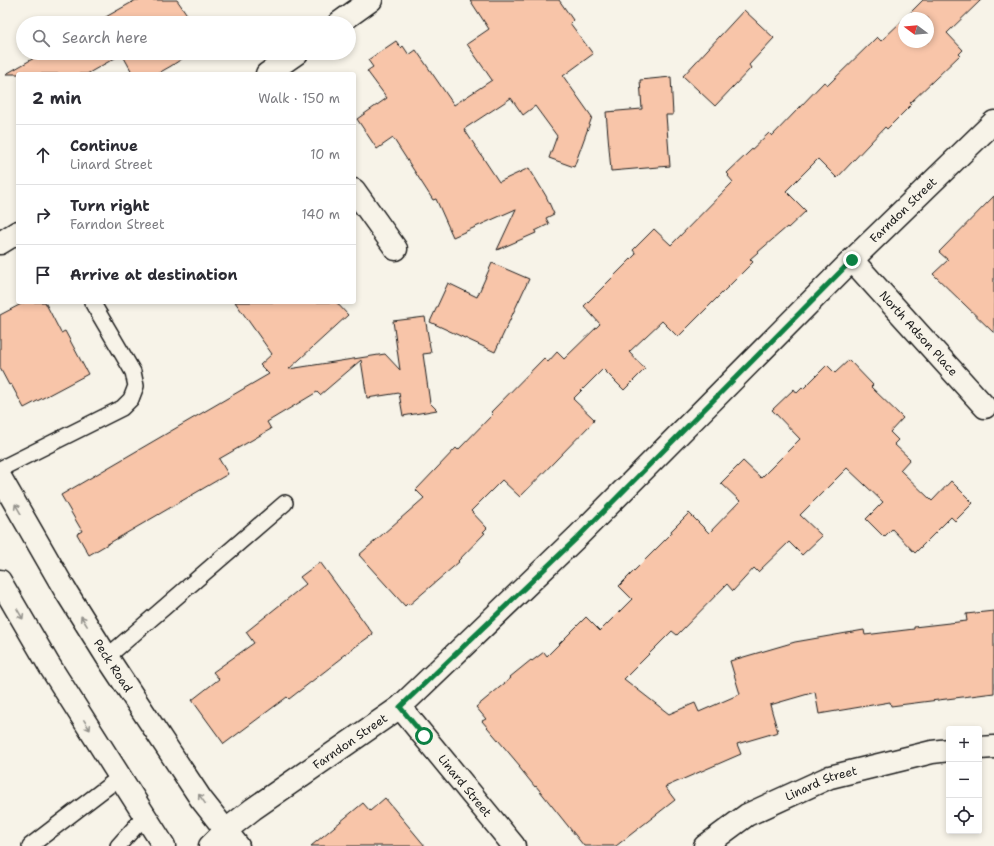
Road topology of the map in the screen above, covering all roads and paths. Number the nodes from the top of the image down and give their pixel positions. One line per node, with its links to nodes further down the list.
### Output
1 (371, 0): 2 (street)
2 (349, 16)
3 (288, 60): 4 (street)
4 (271, 72)
5 (994, 122): 10 (street, Farndon Street)
6 (356, 193): 9 (street)
7 (16, 233): 8 (street)
8 (0, 243)
9 (396, 249)
10 (852, 260): 12 (street, North Adson Place); 18 (street, Farndon Street)
11 (93, 304): 13 (lane)
12 (985, 407)
13 (0, 469)
14 (0, 477): 17 (street, Peck Road, one-way to 14)
15 (285, 503): 17 (lane)
16 (0, 581): 22 (street, one-way to 22)
17 (107, 657): 24 (street, Peck Road, one-way to 17)
18 (400, 707): 24 (street, Farndon Street); 29 (street, Linard Street)
19 (994, 747): 20 (street)
20 (982, 748)
21 (946, 750): 30 (street, Linard Street)
22 (120, 777): 23 (street); 25 (lane)
23 (145, 816): 26 (lane); 27 (street)
24 (231, 838): 28 (street, Farndon Street)
25 (30, 846)
26 (118, 846)
27 (164, 846)
28 (210, 846)
29 (514, 846)
30 (705, 846)

